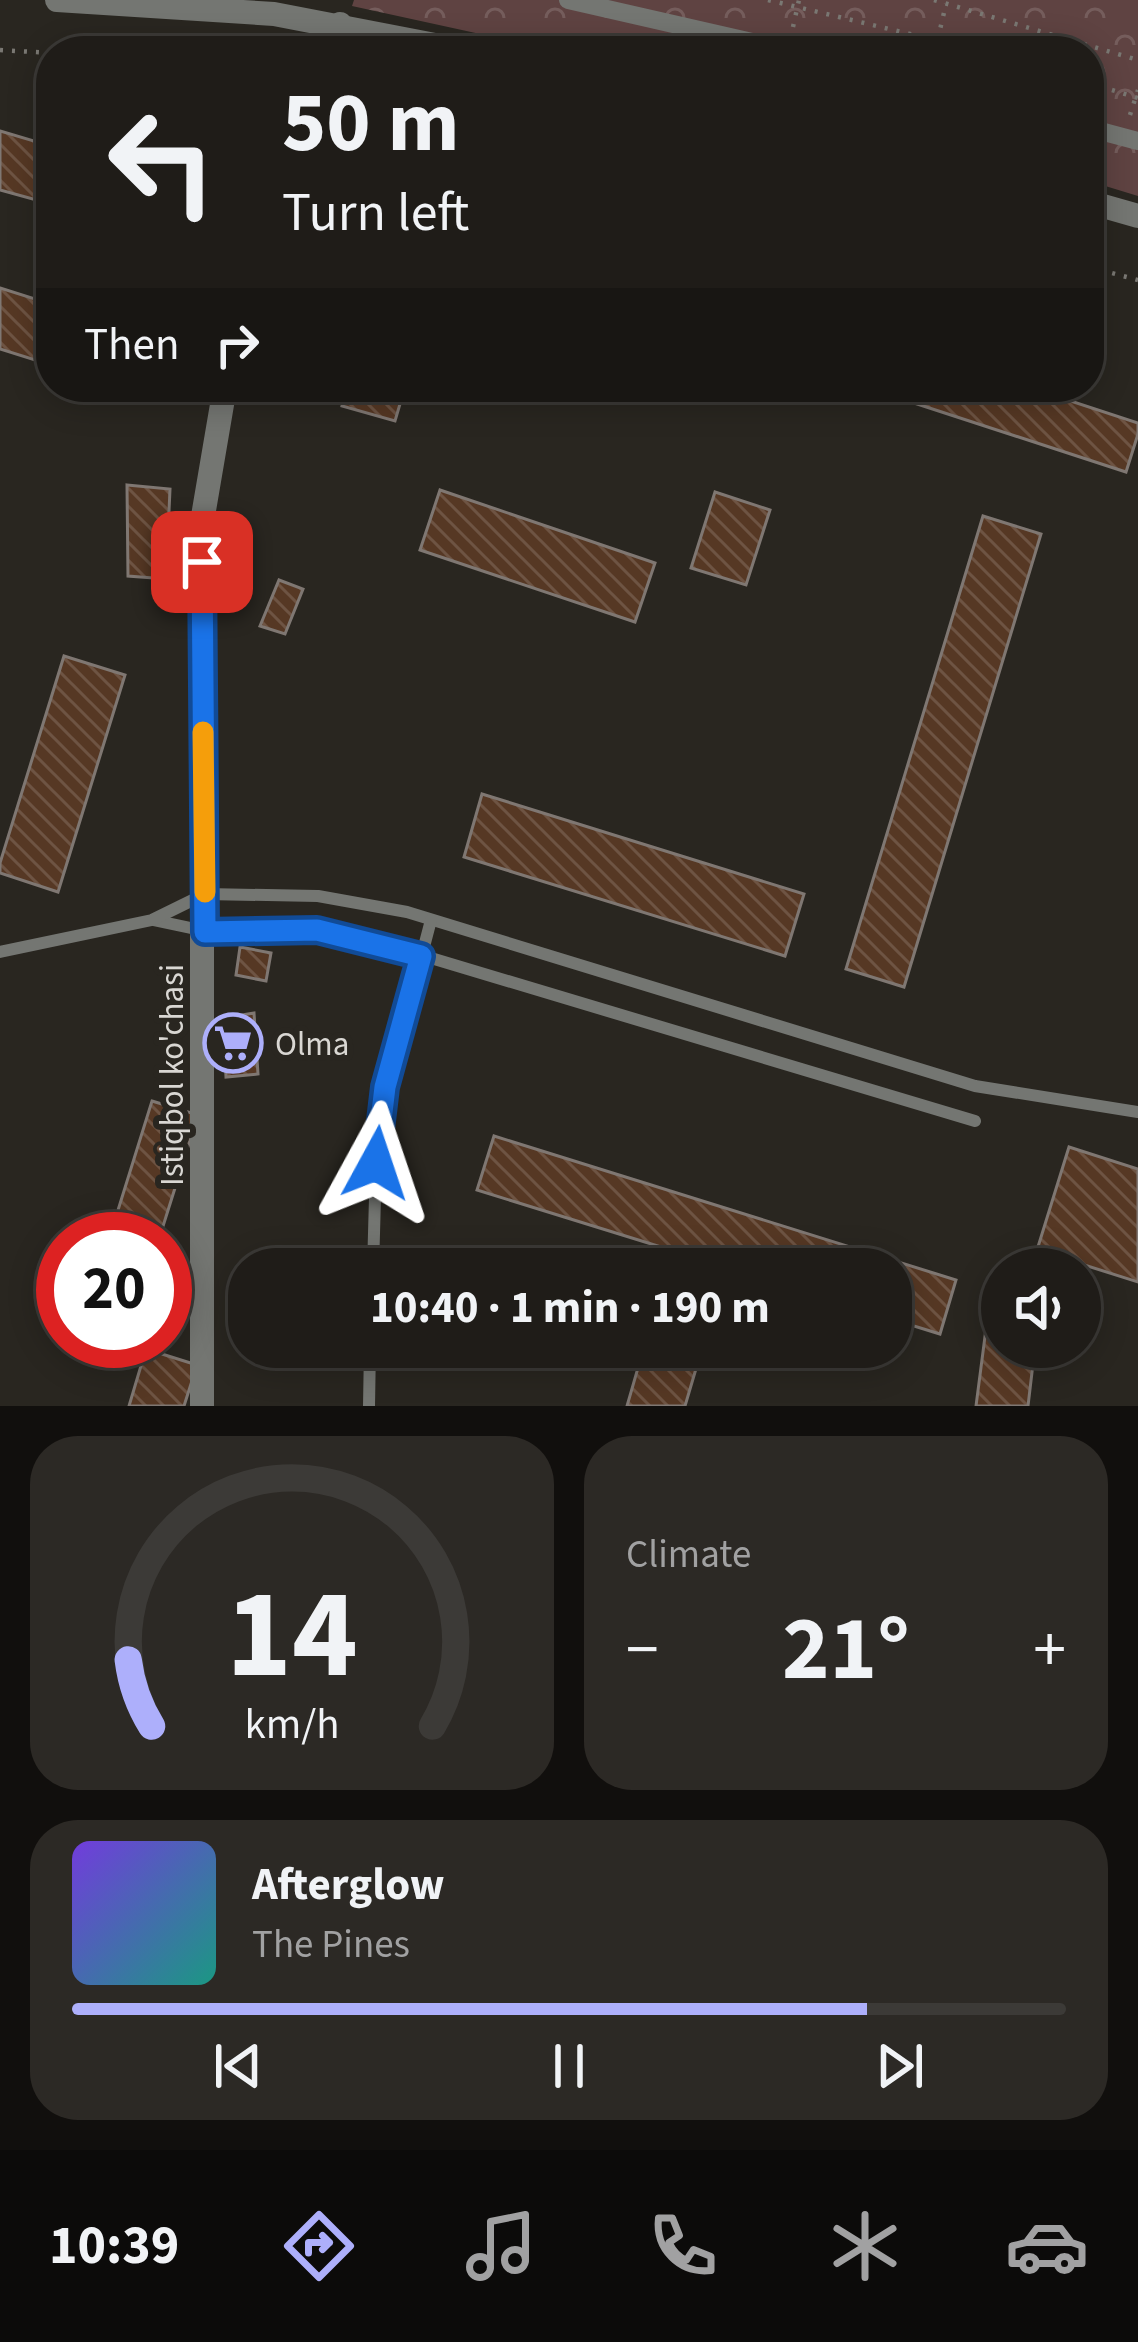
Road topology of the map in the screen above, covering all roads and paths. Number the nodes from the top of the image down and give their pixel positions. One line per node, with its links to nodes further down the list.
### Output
1 (57, 0): 8 (street)
2 (568, 0): 11 (street)
3 (767, 0): 5 (path)
4 (934, 0): 6 (path)
5 (798, 3): 12 (path); 13 (path)
6 (946, 3): 7 (path); 14 (path)
7 (963, 4): 15 (path)
8 (340, 24): 9 (street); 10 (street)
9 (336, 36)
10 (396, 36)
11 (725, 36)
12 (792, 36)
13 (930, 36)
14 (938, 36)
15 (1049, 36)
16 (0, 50): 17 (path)
17 (36, 52)
18 (1104, 53): 19 (path)
19 (1138, 60)
20 (1104, 88): 21 (path)
21 (1138, 98)
22 (1104, 132): 23 (street)
23 (1138, 142)
24 (1104, 206): 25 (street)
25 (1138, 216)
26 (1104, 271): 27 (path)
27 (1138, 280)
28 (222, 402): 29 (street, Istiqbol ko'chasi)
29 (205, 894): 30 (lane); 31 (lane); 32 (street, Istiqbol ko'chasi)
30 (152, 920): 32 (lane); 33 (lane)
31 (431, 920): 34 (lane); 35 (lane)
32 (205, 932): 34 (lane); 39 (street, Istiqbol ko'chasi)
33 (0, 952)
34 (421, 956): 36 (lane); 37 (lane)
35 (1138, 1112)
36 (975, 1120)
37 (374, 1248)
38 (370, 1368): 40 (lane)
39 (202, 1406)
40 (369, 1406)

